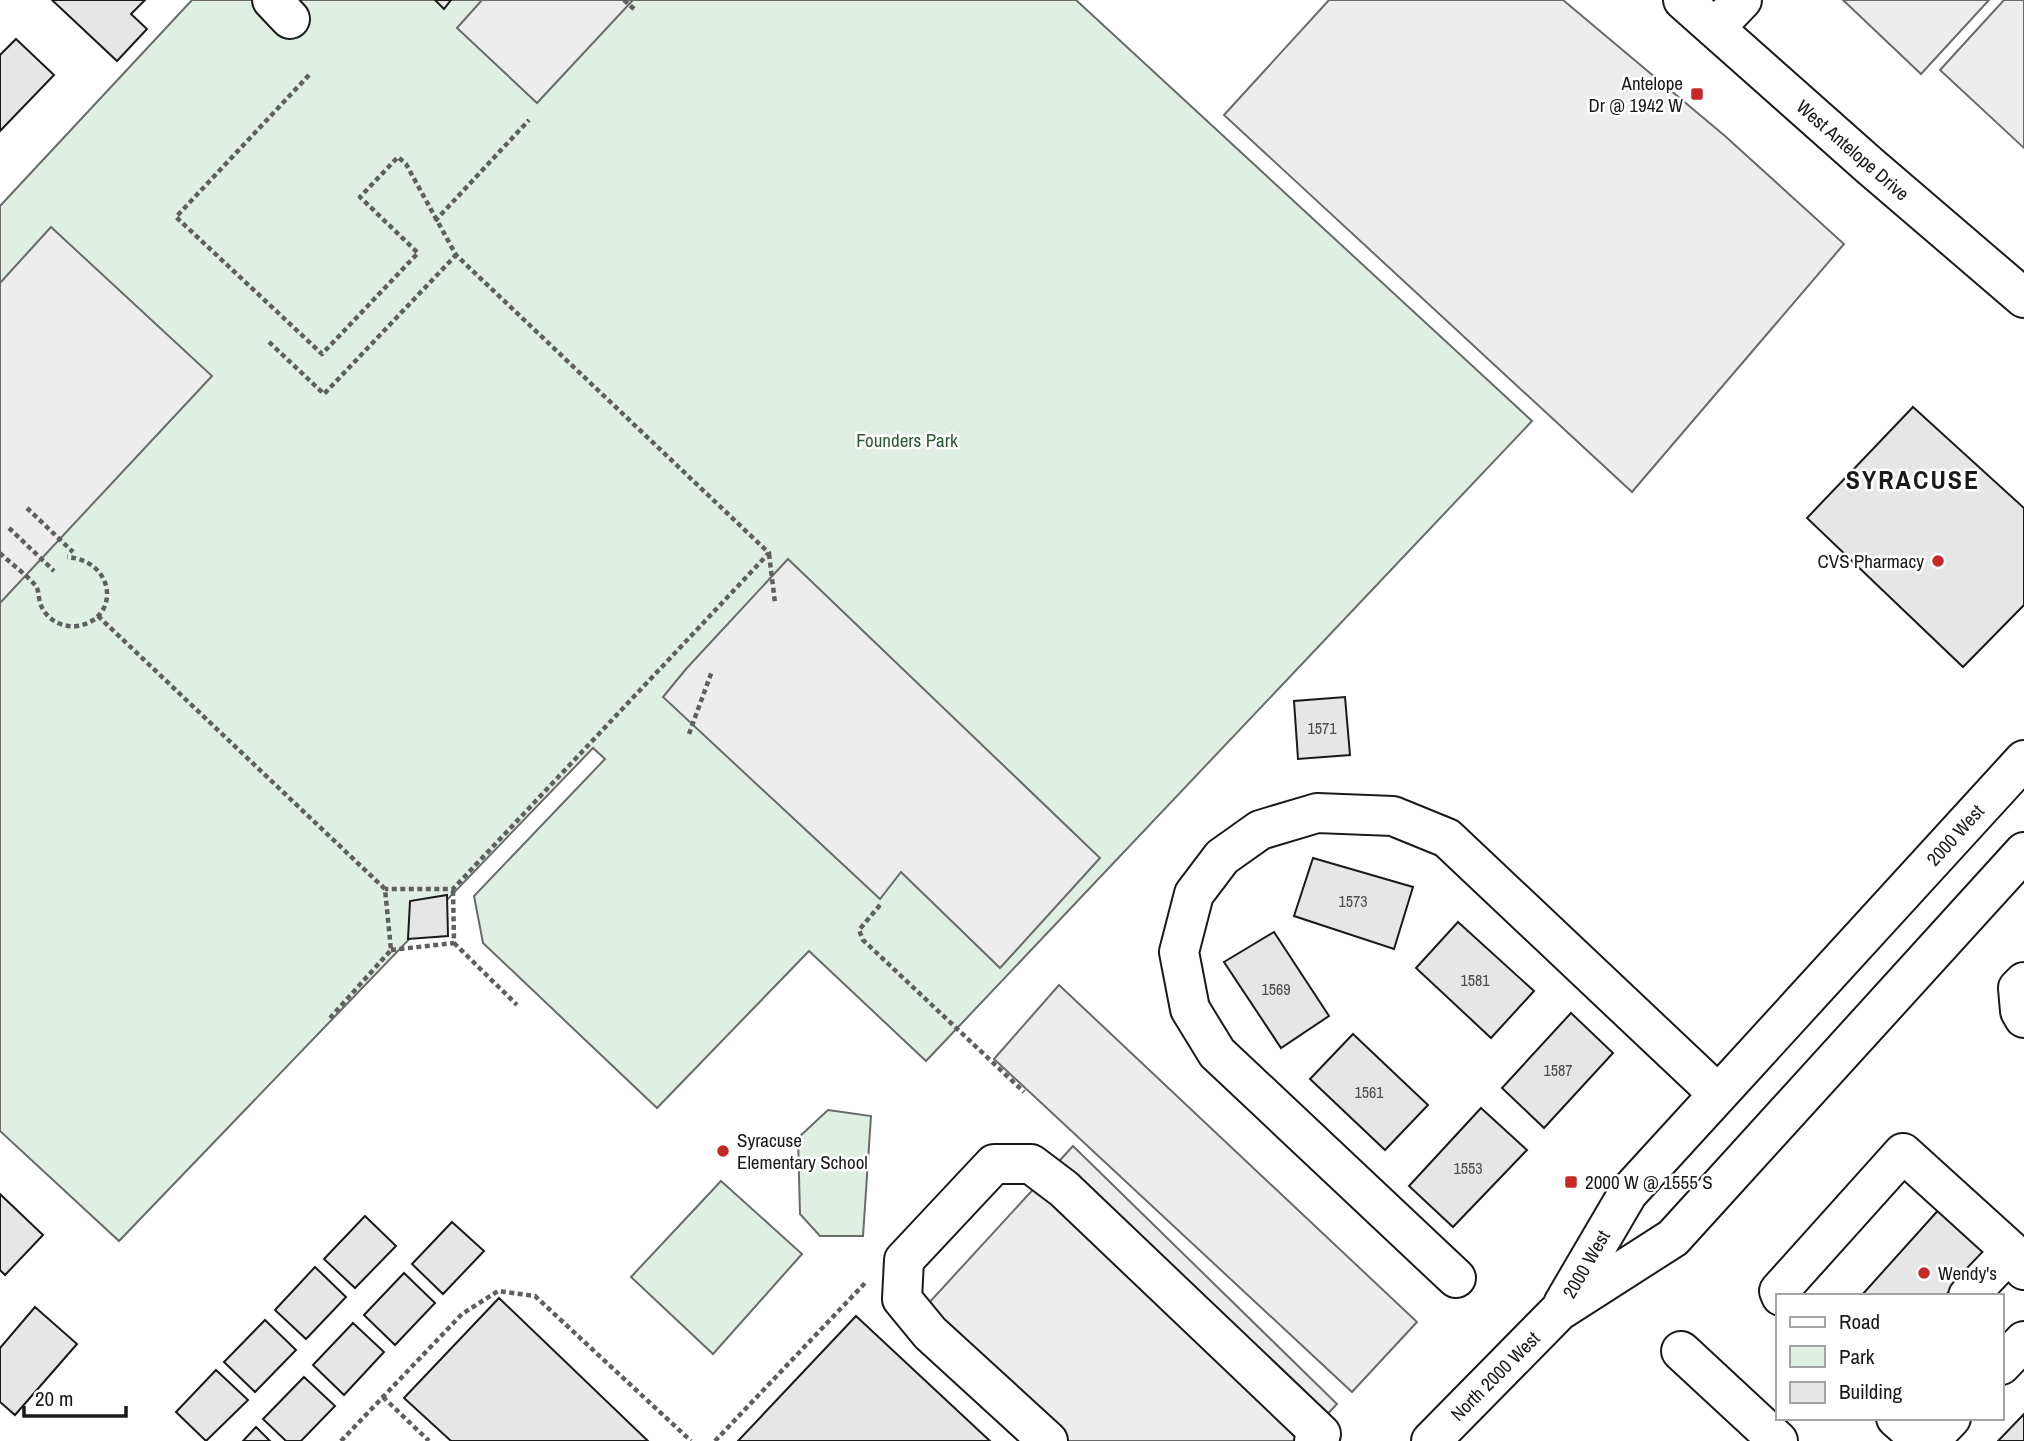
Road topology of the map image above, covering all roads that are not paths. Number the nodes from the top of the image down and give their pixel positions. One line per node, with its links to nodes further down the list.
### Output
1 (1684, 0): 3 (main road, West Antelope Drive)
2 (1742, 0): 3 (main road)
3 (1715, 28): 4 (main road, West Antelope Drive)
4 (2024, 298)
5 (2024, 760): 9 (main road, 2000 West)
6 (2024, 852): 14 (main road, 2000 West)
7 (2024, 982): 8 (main road)
8 (2024, 1018)
9 (1717, 1094): 11 (main road); 14 (main road, 2000 West)
10 (2017, 1260): 12 (main road); 13 (main road)
11 (1456, 1278)
12 (1780, 1294)
13 (1971, 1294)
14 (1559, 1311): 20 (main road, North 2000 West)
15 (1681, 1351): 21 (main road)
16 (1898, 1420): 22 (main road)
17 (1949, 1420): 23 (main road)
18 (1048, 1441): 19 (main road)
19 (1314, 1441)
20 (1431, 1441)
21 (1777, 1441)
22 (1922, 1441)
23 (1929, 1441)

